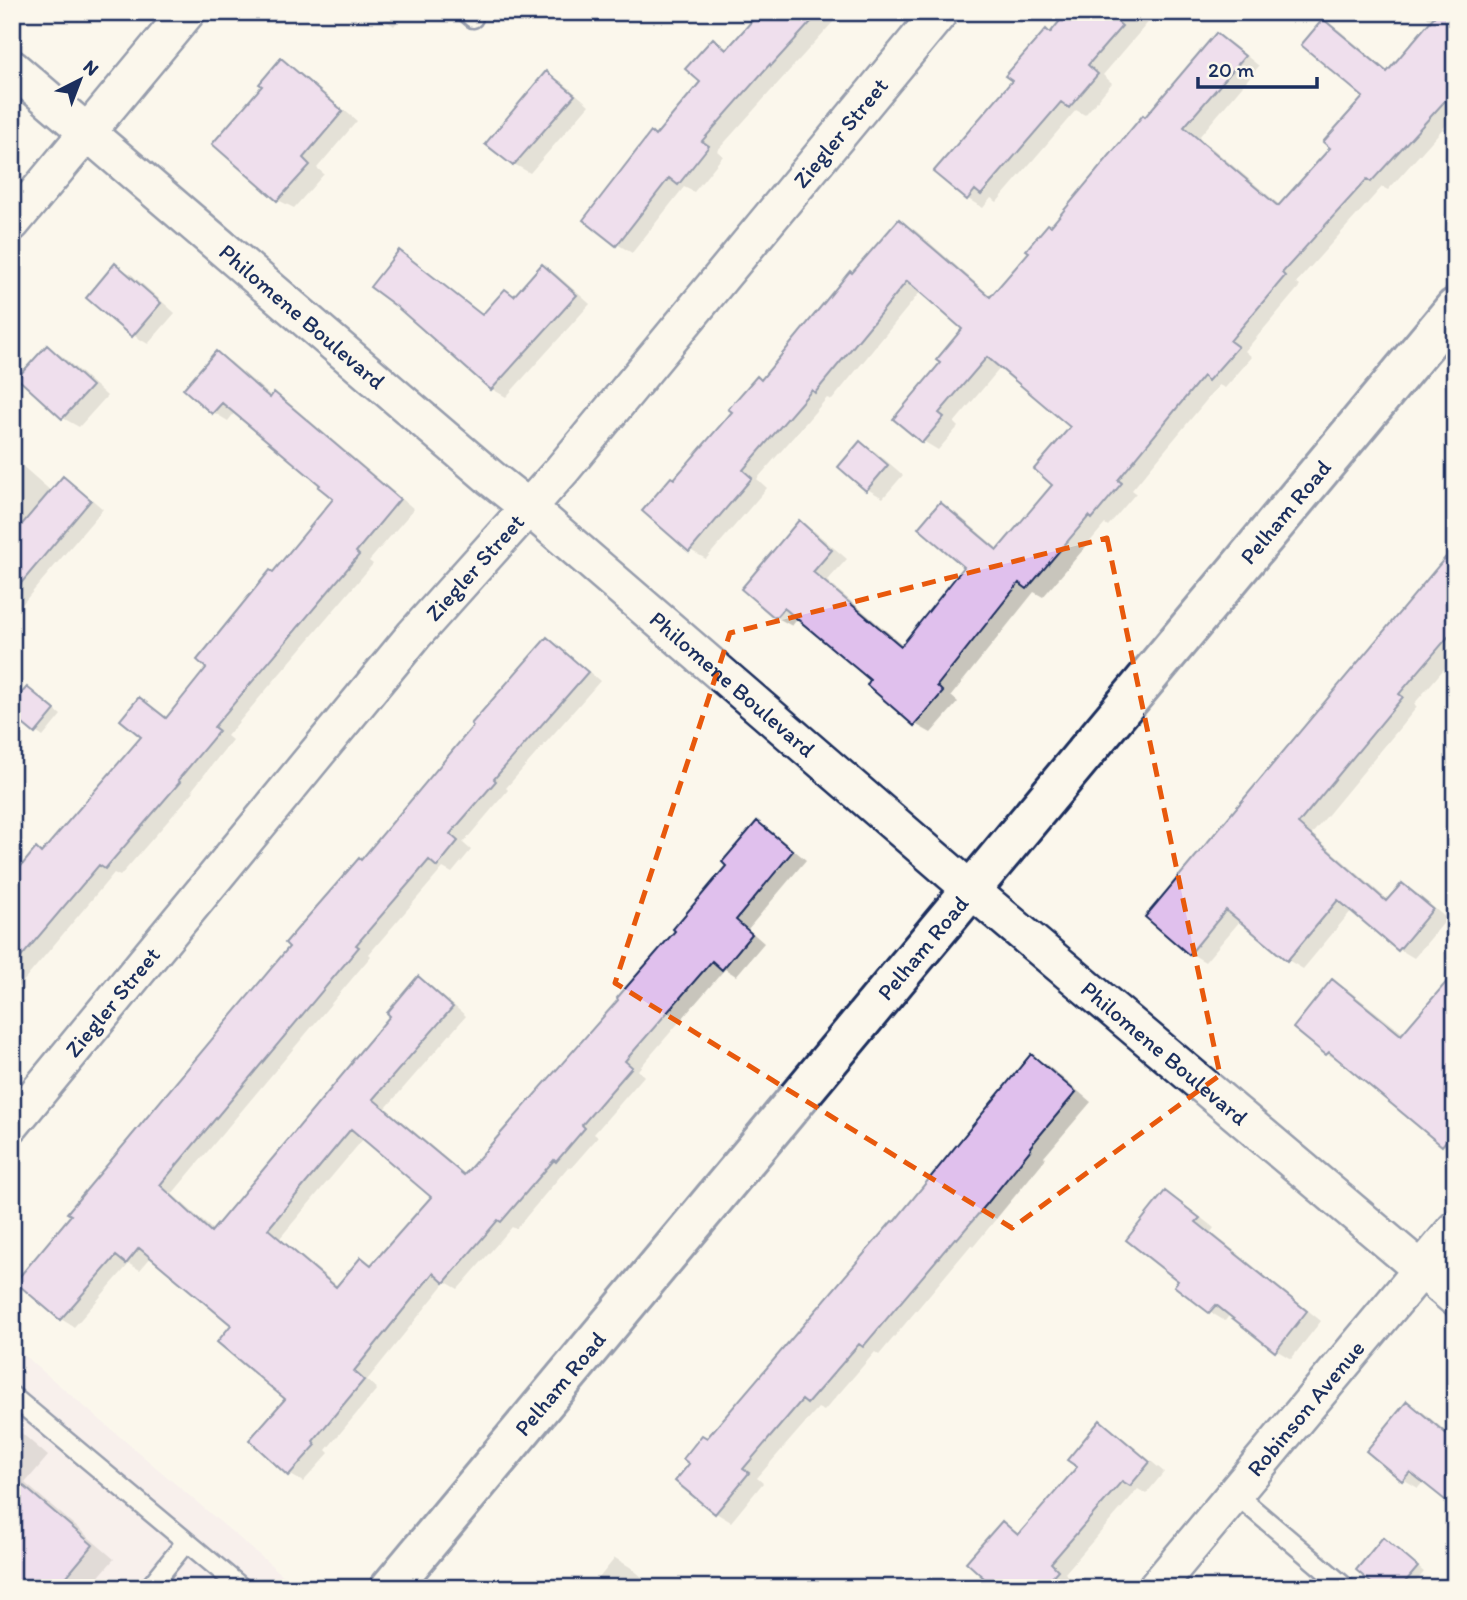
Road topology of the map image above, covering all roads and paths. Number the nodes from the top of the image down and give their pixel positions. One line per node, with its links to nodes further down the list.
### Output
1 (187, 12): 4 (street)
2 (940, 12): 7 (street, Ziegler Street)
3 (12, 68): 4 (street, Philomene Boulevard)
4 (88, 133): 5 (street); 7 (street, Philomene Boulevard)
5 (12, 223)
6 (1455, 308): 8 (main road, Pelham Road)
7 (529, 508): 8 (street, Philomene Boulevard); 9 (street, Ziegler Street)
8 (970, 890): 11 (street, Philomene Boulevard); 18 (main road, Pelham Road)
9 (12, 1124)
10 (1455, 1229): 11 (street, Robinson Avenue)
11 (1421, 1269): 12 (street, Philomene Boulevard); 14 (street, Robinson Avenue)
12 (1455, 1298)
13 (12, 1396): 15 (lane)
14 (1234, 1493): 19 (street, Robinson Avenue); 20 (lane)
15 (186, 1542): 16 (lane); 17 (lane)
16 (149, 1588)
17 (242, 1588)
18 (390, 1588)
19 (1156, 1588)
20 (1346, 1588)

